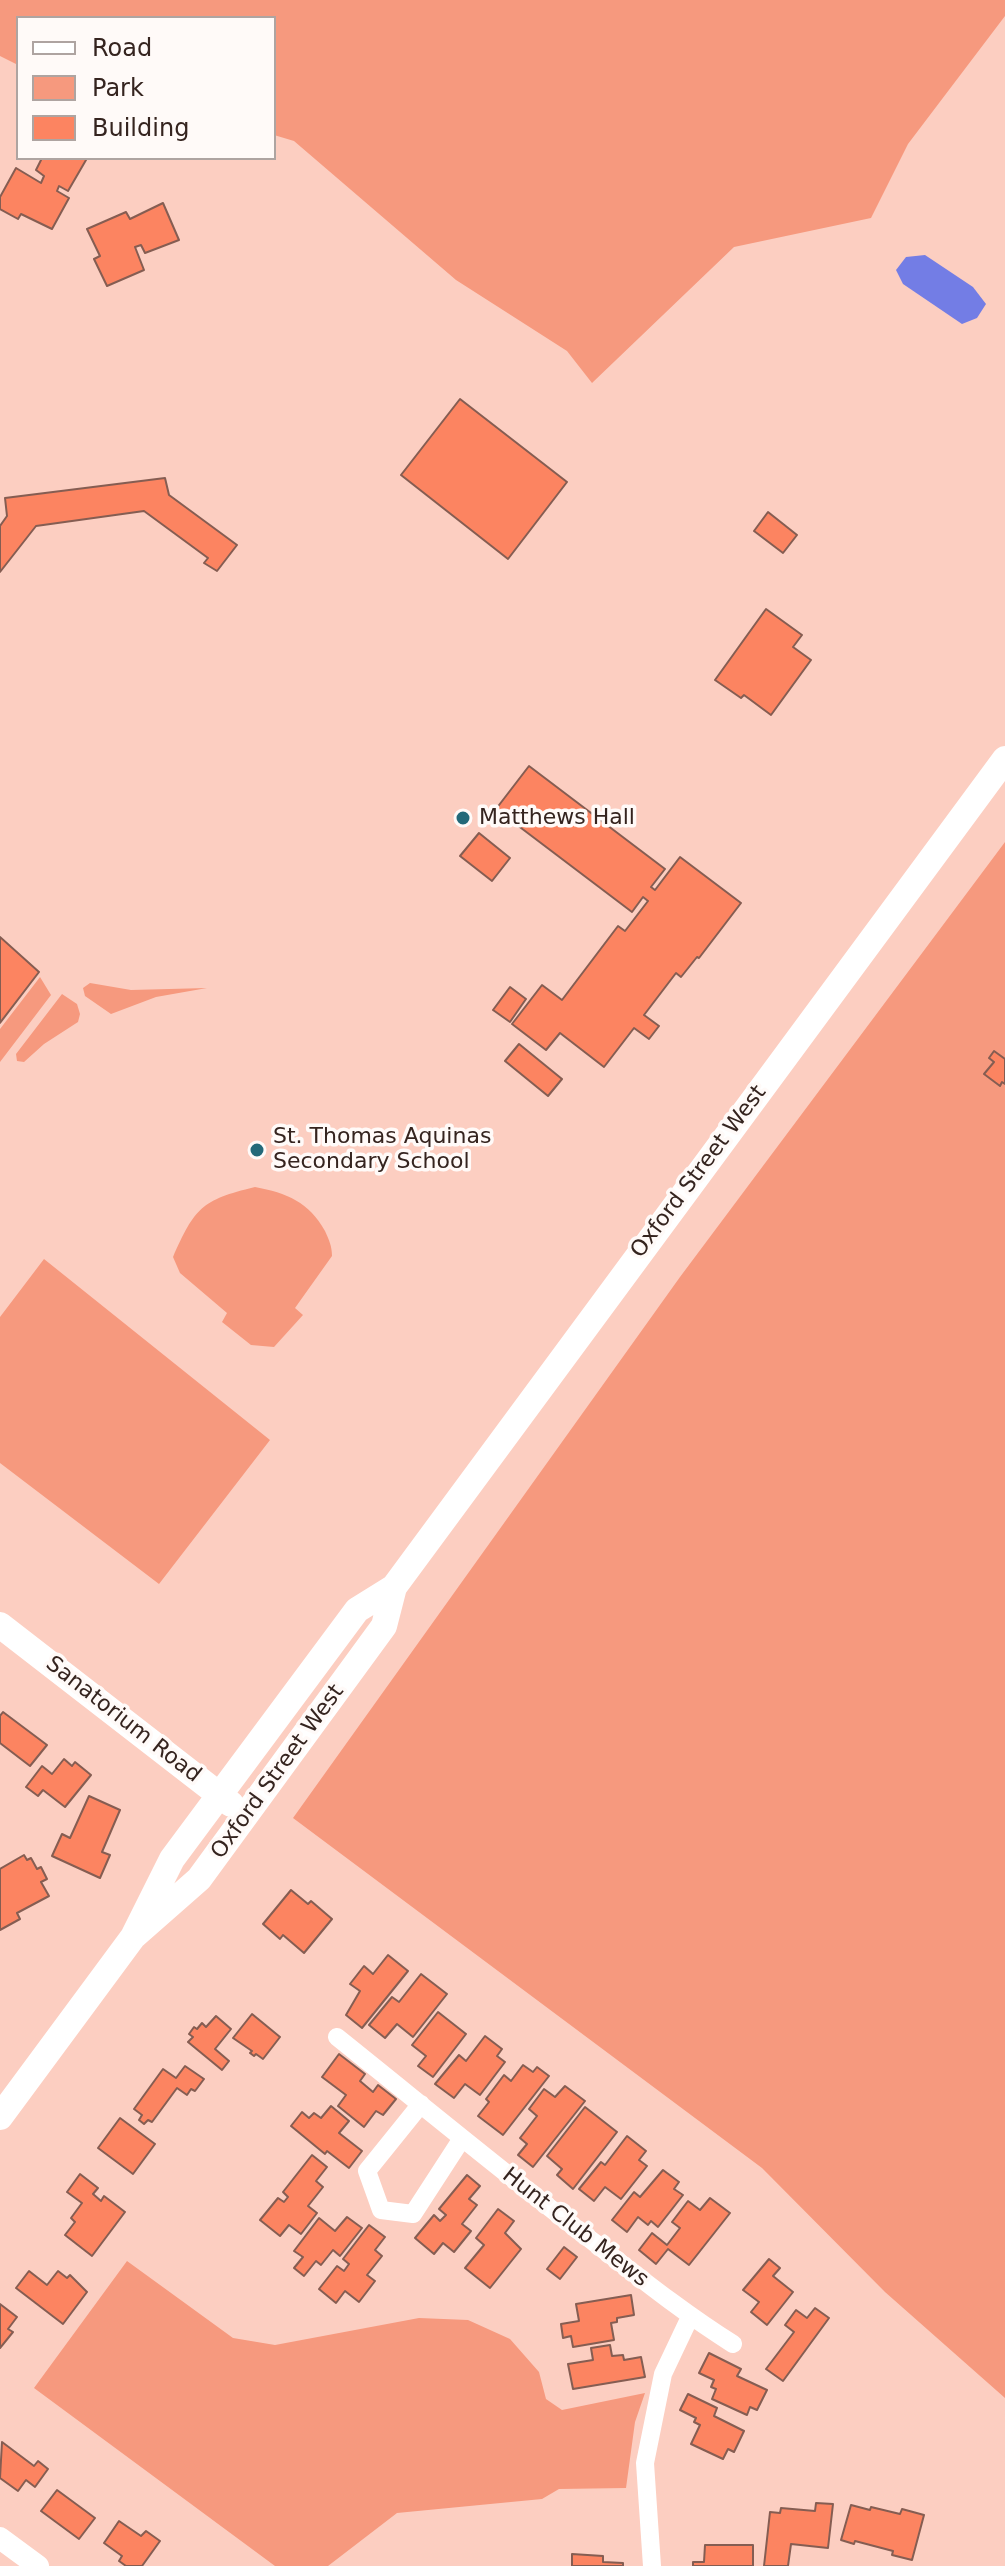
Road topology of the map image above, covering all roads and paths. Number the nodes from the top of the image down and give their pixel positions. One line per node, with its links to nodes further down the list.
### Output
1 (1005, 759): 2 (main road, Oxford Street West)
2 (394, 1587): 4 (main road, Oxford Street West); 5 (main road, Oxford Street West)
3 (0, 1625): 4 (main road, Sanatorium Road)
4 (219, 1795): 5 (main road, Sanatorium Road); 6 (main road, Oxford Street West)
5 (245, 1815): 6 (main road, Oxford Street West)
6 (133, 1937): 9 (main road, Oxford Street West)
7 (337, 2037): 8 (street, Hunt Club Mews)
8 (421, 2104): 10 (street, Hunt Club Mews); 10 (street)
9 (0, 2117)
10 (461, 2140): 11 (street, Hunt Club Mews)
11 (690, 2317): 12 (street, Hunt Club Mews); 15 (street)
12 (733, 2344)
13 (0, 2538): 14 (street)
14 (38, 2566)
15 (652, 2566)

